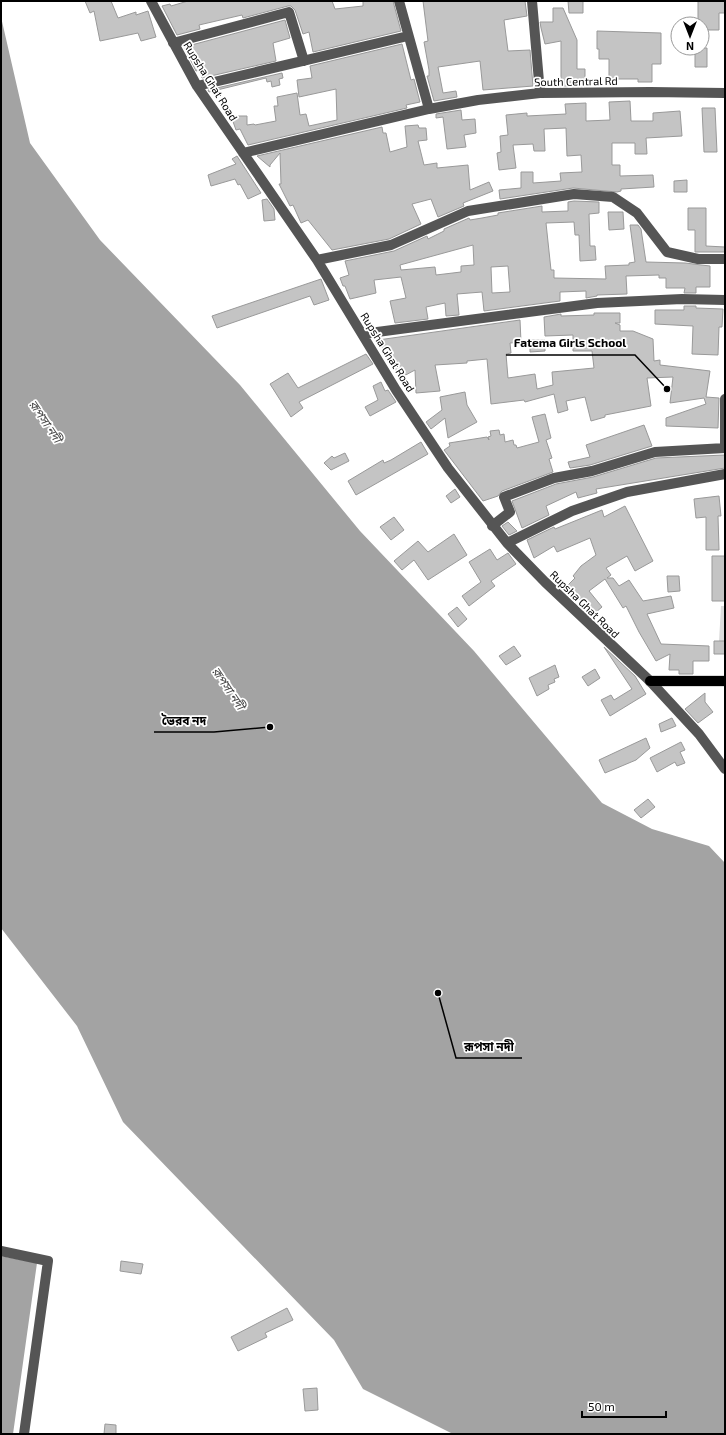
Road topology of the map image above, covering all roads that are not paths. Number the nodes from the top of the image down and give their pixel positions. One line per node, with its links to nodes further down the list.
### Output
1 (151, 1): 5 (street, Rupsha Ghat Road)
2 (399, 1): 4 (street)
3 (532, 1): 8 (street)
4 (408, 36): 6 (street); 10 (street)
5 (173, 43): 6 (street); 7 (street, Rupsha Ghat Road)
6 (304, 61): 7 (street)
7 (197, 86): 11 (street, Rupsha Ghat Road)
8 (540, 93): 9 (street, South Central Rd); 10 (street, South Central Rd)
9 (725, 93)
10 (429, 109): 11 (street, South Central Rd)
11 (243, 153): 13 (street, Rupsha Ghat Road)
12 (725, 259): 13 (street)
13 (317, 260): 15 (street, Rupsha Ghat Road)
14 (725, 300): 15 (street)
15 (362, 334): 19 (street, Rupsha Ghat Road)
16 (725, 399): 17 (street)
17 (725, 446): 19 (street)
18 (725, 474): 20 (street)
19 (492, 526): 20 (street, Rupsha Ghat Road)
20 (507, 543): 21 (street, Rupsha Ghat Road)
21 (650, 681): 22 (main road); 23 (street, Rupsha Ghat Road)
22 (725, 681)
23 (725, 769)
24 (1, 1251): 25 (street)
25 (24, 1434)

